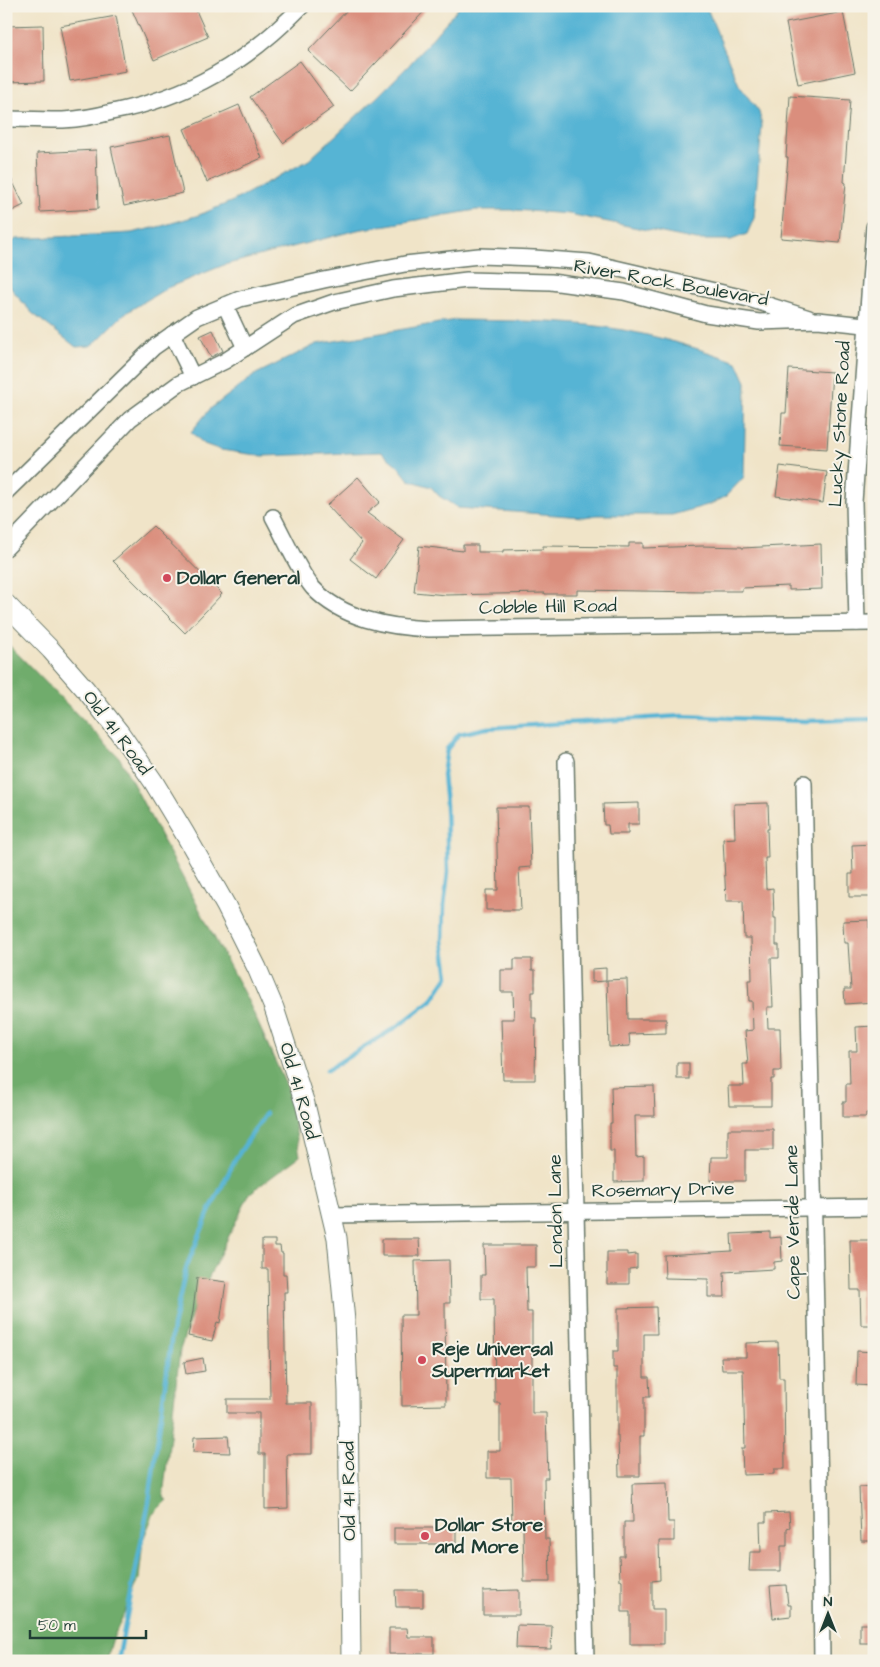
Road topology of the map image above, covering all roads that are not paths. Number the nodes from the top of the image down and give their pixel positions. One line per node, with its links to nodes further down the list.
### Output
1 (302, 6): 2 (street)
2 (6, 118)
3 (874, 226): 6 (street, Lucky Stone Road)
4 (225, 305): 5 (street, River Rock Boulevard); 7 (street, River Rock Boulevard); 8 (street)
5 (818, 320): 6 (street, River Rock Boulevard); 8 (street, River Rock Boulevard)
6 (870, 326): 14 (street, Lucky Stone Road)
7 (172, 334): 9 (street); 10 (street, River Rock Boulevard)
8 (245, 348): 9 (street, River Rock Boulevard)
9 (193, 377): 12 (street, River Rock Boulevard)
10 (6, 492)
11 (273, 517): 14 (street, Cobble Hill Road)
12 (6, 548)
13 (6, 604): 21 (street, Old 41 Road)
14 (857, 623): 15 (street, Cobble Hill Road)
15 (874, 623)
16 (566, 761): 20 (street, London Lane)
17 (804, 783): 19 (street, Cape Verde Lane)
18 (874, 1207): 19 (street, Rosemary Drive)
19 (813, 1208): 20 (street, Rosemary Drive); 24 (street, Cape Verde Lane)
20 (576, 1212): 21 (street, Rosemary Drive); 23 (street, London Lane)
21 (332, 1215): 22 (street, Old 41 Road)
22 (351, 1661)
23 (586, 1661)
24 (822, 1661)

